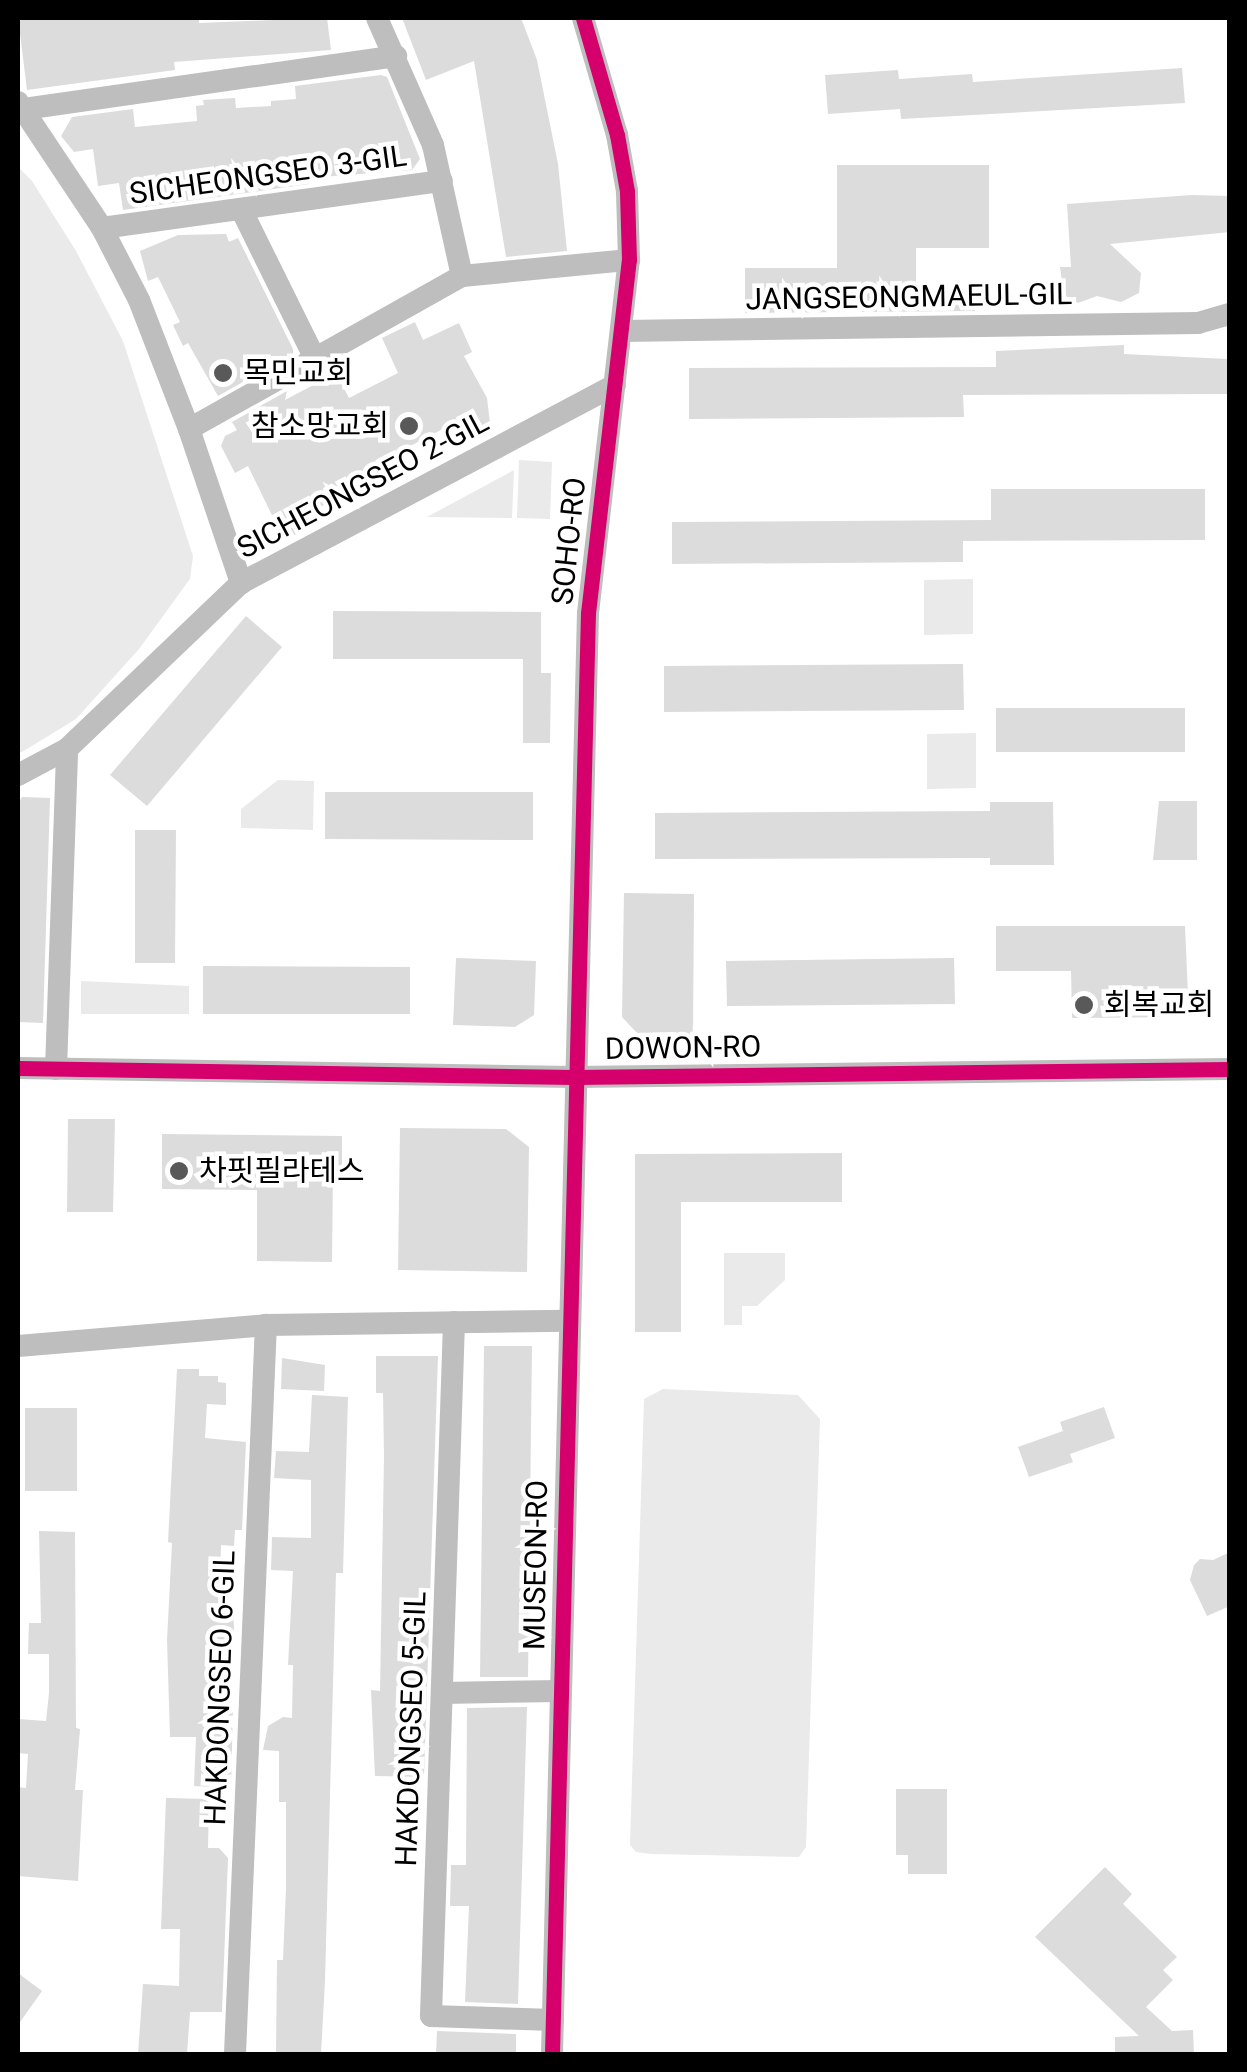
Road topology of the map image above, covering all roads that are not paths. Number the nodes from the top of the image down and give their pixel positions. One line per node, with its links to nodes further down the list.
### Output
1 (377, 18): 3 (street, SICHEONGSEO 3-GIL)
2 (584, 18): 8 (street, SOHO-RO)
3 (396, 56): 4 (street); 5 (street, SICHEONGSEO 3-GIL)
4 (21, 105): 7 (street)
5 (442, 181): 6 (street, SICHEONGSEO 3-GIL); 9 (street, SICHEONGSEO 3-GIL)
6 (241, 209): 7 (street, SICHEONGSEO 3-GIL); 14 (street)
7 (102, 228): 16 (street)
8 (629, 260): 9 (street); 13 (street, SOHO-RO)
9 (462, 276): 14 (street)
10 (1230, 314): 12 (street, JANGSEONGMAEUL-GIL)
11 (1230, 323): 12 (street, JANGSEONGMAEUL-GIL)
12 (1198, 324): 13 (street, JANGSEONGMAEUL-GIL)
13 (622, 330): 15 (street, SOHO-RO)
14 (315, 359): 16 (street)
15 (615, 386): 17 (street, SICHEONGSEO 2-GIL); 23 (street, SOHO-RO)
16 (190, 429): 17 (street)
17 (241, 583): 18 (street, SICHEONGSEO 2-GIL)
18 (66, 750): 19 (street, SICHEONGSEO 2-GIL); 21 (street)
19 (18, 775)
20 (18, 1068): 21 (street, DOWON-RO)
21 (56, 1069): 23 (street, DOWON-RO)
22 (1230, 1069): 23 (street, DOWON-RO)
23 (574, 1077): 24 (street, MUSEON-RO)
24 (569, 1321): 25 (street); 28 (street, MUSEON-RO)
25 (454, 1322): 26 (street); 29 (street, HAKDONGSEO 5-GIL)
26 (266, 1325): 27 (street); 31 (street, HAKDONGSEO 6-GIL)
27 (18, 1346)
28 (560, 1692): 29 (street); 30 (street, MUSEON-RO)
29 (442, 1693): 30 (street, HAKDONGSEO 5-GIL)
30 (553, 2020): 32 (street, MUSEON-RO)
31 (235, 2054)
32 (552, 2054)

